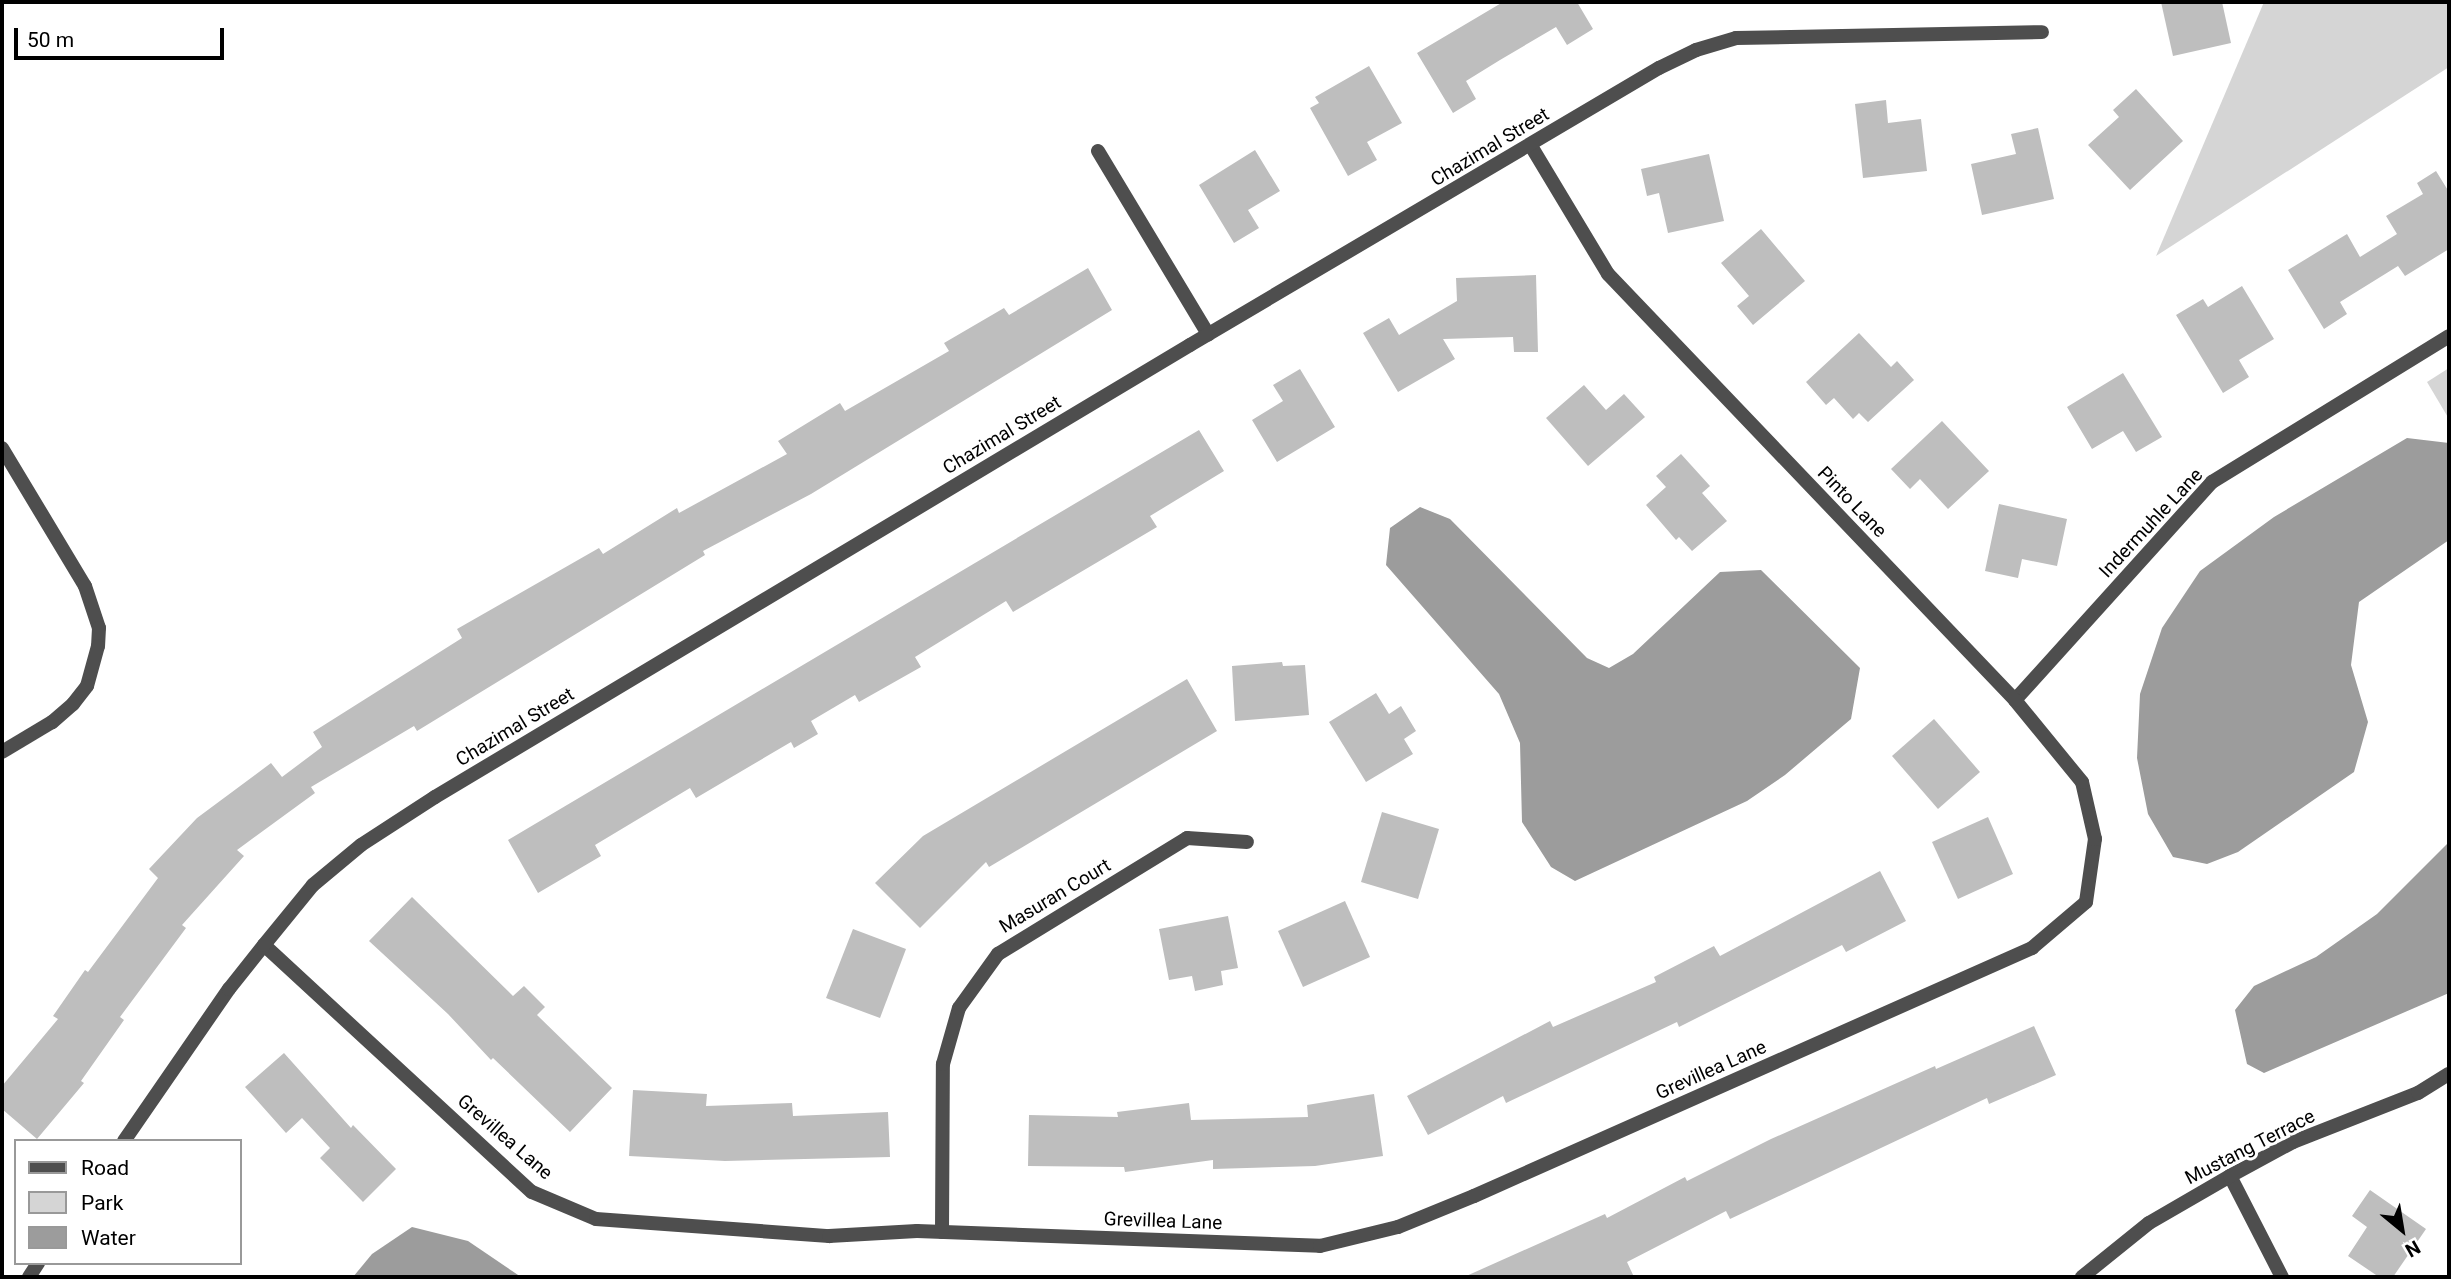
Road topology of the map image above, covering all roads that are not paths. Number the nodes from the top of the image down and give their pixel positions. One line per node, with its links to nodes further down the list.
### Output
1 (2042, 32): 2 (street, Chazimal Street)
2 (1531, 146): 4 (street, Chazimal Street); 7 (street, Pinto Lane)
3 (1098, 151): 4 (street)
4 (1208, 334): 11 (street, Chazimal Street)
5 (2449, 336): 7 (street, Indermuhle Lane)
6 (2, 448): 8 (street)
7 (2015, 700): 10 (street, Pinto Lane)
8 (2, 752)
9 (1247, 842): 15 (street, Masuran Court)
10 (2086, 902): 15 (street, Grevillea Lane)
11 (264, 945): 13 (street, Chazimal Street); 15 (street, Grevillea Lane)
12 (2449, 1074): 14 (street, Mustang Terrace)
13 (125, 1139)
14 (2230, 1176): 16 (street, Mustang Terrace); 17 (street)
15 (942, 1232)
16 (2082, 1277)
17 (2282, 1277)

